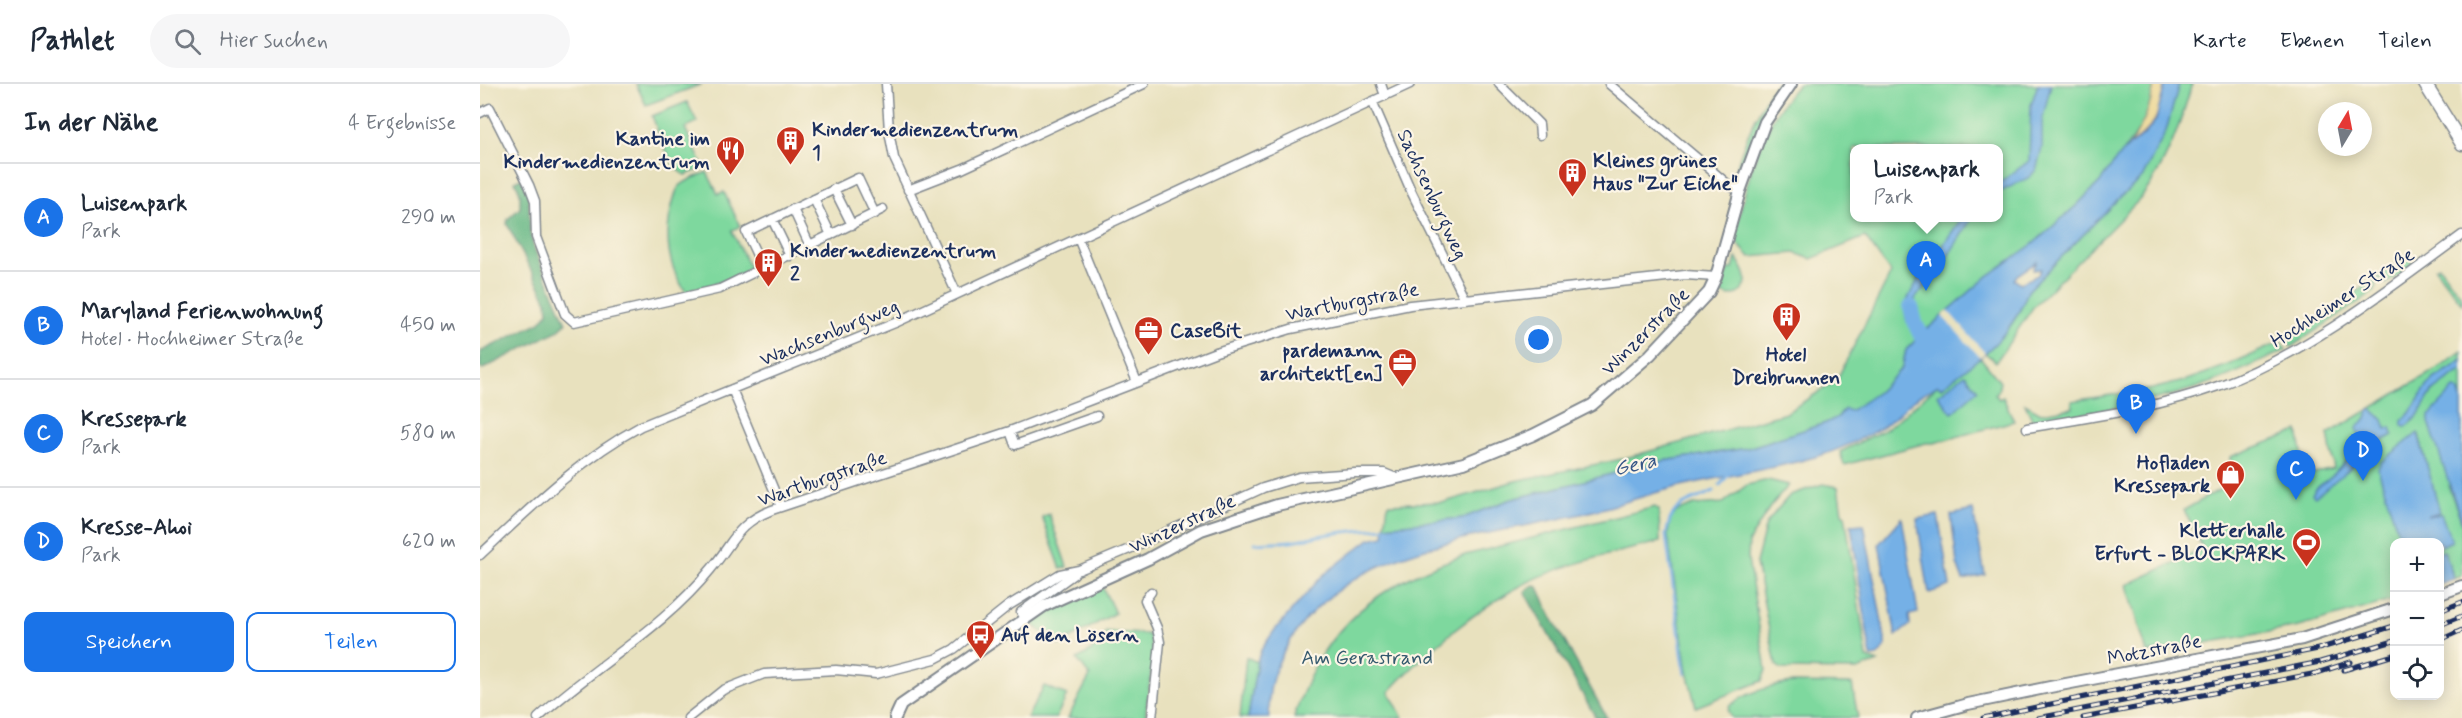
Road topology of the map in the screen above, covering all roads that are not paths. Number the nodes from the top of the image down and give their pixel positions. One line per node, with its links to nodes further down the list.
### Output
1 (886, 84): 15 (street)
2 (1144, 84): 15 (street)
3 (1381, 84): 9 (street)
4 (1410, 84): 9 (street, Wachsenburgweg)
5 (1499, 84): 12 (street)
6 (1610, 84): 16 (street)
7 (1791, 84): 16 (street, Winzerstraße)
8 (2425, 84): 13 (main road)
9 (1385, 96): 10 (street, Wachsenburgweg)
10 (1372, 103): 23 (street, Wachsenburgweg); 29 (street, Sachsenburgweg)
11 (480, 113): 26 (street)
12 (1540, 135)
13 (2462, 144)
14 (834, 189): 17 (street); 20 (street); 20 (street)
15 (908, 190): 28 (street)
16 (1740, 191): 27 (street, Winzerstraße)
17 (814, 199): 18 (street); 21 (street)
18 (793, 209): 19 (street); 24 (street)
19 (772, 219): 25 (street); 26 (street)
20 (852, 225): 21 (street)
21 (831, 235): 24 (street)
22 (2462, 235): 33 (street, Hochheimer Straße)
23 (1078, 238): 28 (street, Wachsenburgweg); 30 (street)
24 (810, 246): 25 (street)
25 (790, 256): 26 (street)
26 (764, 268)
27 (1716, 277): 29 (street, Wartburgstraße); 35 (street, Winzerstraße)
28 (957, 294): 31 (street, Wachsenburgweg)
29 (1466, 299): 30 (street, Wartburgstraße)
30 (1137, 382): 34 (street, Wartburgstraße)
31 (732, 389): 36 (street); 37 (street, Wachsenburgweg)
32 (1097, 416): 34 (street)
33 (2027, 428)
34 (1010, 431): 36 (street, Wartburgstraße)
35 (1398, 478): 38 (street, Winzerstraße); 43 (street, Winzerstraße)
36 (782, 507): 44 (street, Wartburgstraße)
37 (480, 555)
38 (1079, 570): 43 (street, Winzerstraße); 45 (street, Winzerstraße)
39 (2462, 586): 41 (street)
40 (1150, 592): 47 (street)
41 (2444, 592)
42 (2390, 610): 48 (street, Motzstraße)
43 (1025, 618): 46 (street, Winzerstraße)
44 (538, 718)
45 (688, 718)
46 (895, 718)
47 (1152, 718)
48 (1917, 718)

